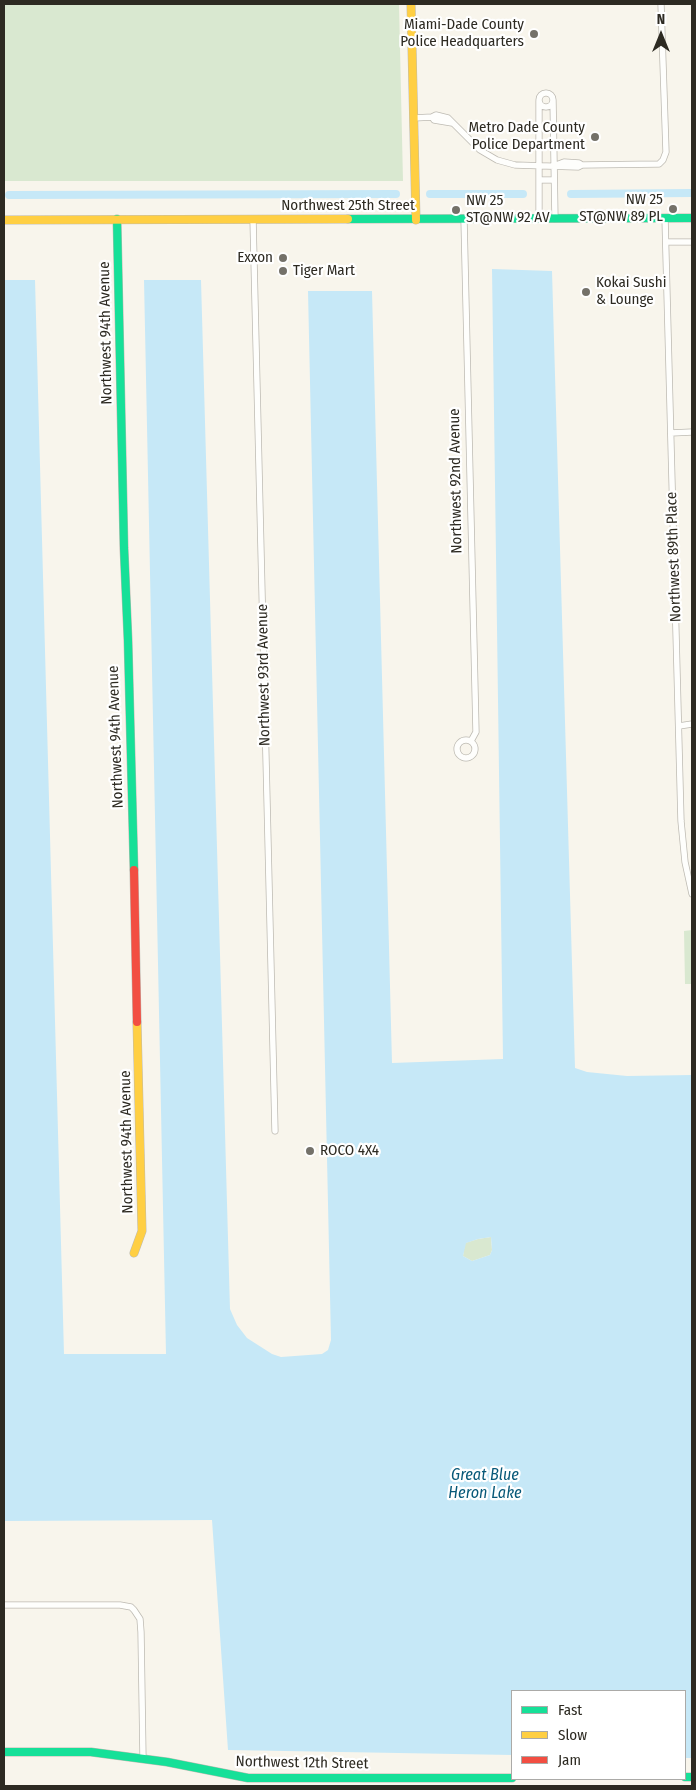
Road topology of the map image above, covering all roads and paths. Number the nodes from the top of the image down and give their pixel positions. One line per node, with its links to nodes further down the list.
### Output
1 (411, 4): 5 (street)
2 (661, 4): 7 (street)
3 (553, 100): 4 (street); 4 (street); 7 (street)
4 (539, 101): 6 (street)
5 (414, 118): 6 (street); 18 (street)
6 (539, 166): 7 (street); 8 (street)
7 (554, 166): 9 (street)
8 (539, 180): 9 (street); 15 (street)
9 (554, 180): 16 (street)
10 (665, 218): 11 (street, Northwest 25th Street); 16 (street, Northwest 25th Street); 19 (street, Northwest 89th Place)
11 (692, 218)
12 (117, 219): 13 (street, Northwest 25th Street); 17 (street, Northwest 25th Street); 28 (street, Northwest 94th Avenue)
13 (253, 219): 18 (street, Northwest 25th Street); 27 (street, Northwest 93rd Avenue)
14 (464, 219): 15 (street, Northwest 25th Street); 18 (street, Northwest 25th Street); 25 (street, Northwest 92nd Avenue)
15 (539, 219): 16 (street, Northwest 25th Street)
16 (555, 219)
17 (4, 220)
18 (416, 220)
19 (666, 242): 20 (street); 22 (street, Northwest 89th Place)
20 (692, 242)
21 (692, 432): 22 (street)
22 (671, 433): 24 (street, Northwest 89th Place)
23 (692, 724): 24 (street)
24 (679, 726): 26 (street, Northwest 89th Place)
25 (471, 741)
26 (692, 894)
27 (275, 1130)
28 (134, 1254)
29 (4, 1605): 31 (street)
30 (4, 1752): 31 (street, Northwest 12th Street)
31 (143, 1758): 32 (street, Northwest 12th Street)
32 (511, 1778)

